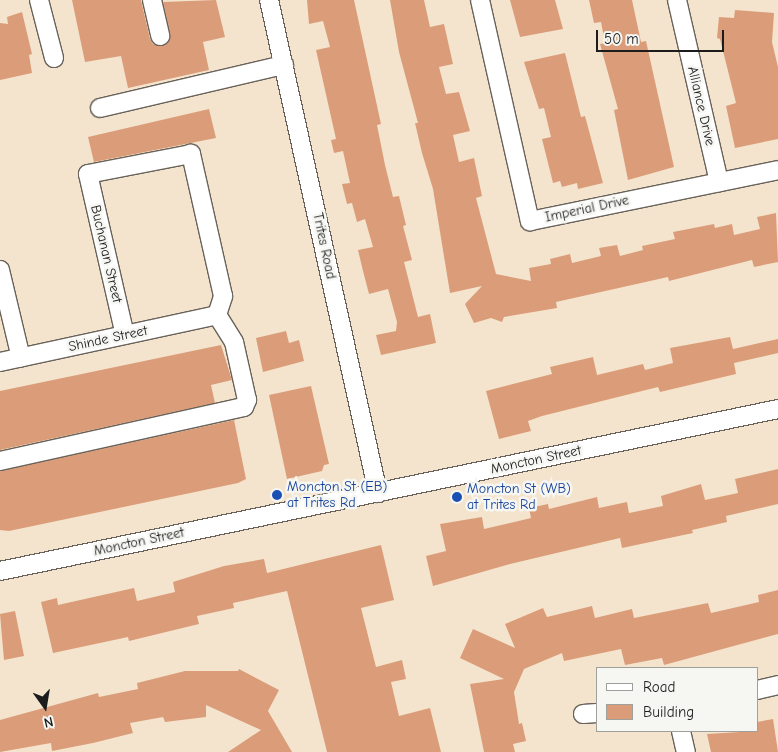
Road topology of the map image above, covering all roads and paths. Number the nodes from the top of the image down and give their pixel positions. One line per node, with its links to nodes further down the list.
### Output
1 (39, 0): 7 (street)
2 (152, 0): 6 (street)
3 (269, 0): 8 (street, Trites Road)
4 (480, 0): 11 (street, Imperial Drive)
5 (677, 0): 11 (street, Alliance Drive)
6 (160, 36)
7 (54, 58)
8 (284, 66): 9 (street); 19 (street, Trites Road)
9 (100, 108)
10 (778, 170): 11 (street, Imperial Drive)
11 (719, 182)
12 (0, 270): 15 (street)
13 (217, 315): 14 (street, Shinde Street); 14 (street, Buchanan Street); 18 (street)
14 (125, 335): 15 (street, Shinde Street)
15 (21, 358): 16 (street, Shinde Street)
16 (0, 362)
17 (778, 409): 19 (street, Moncton Street)
18 (0, 461)
19 (378, 493): 20 (street, Moncton Street)
20 (0, 571)
21 (778, 685): 22 (street)
22 (758, 690)
23 (681, 732): 24 (street)
24 (686, 752)

